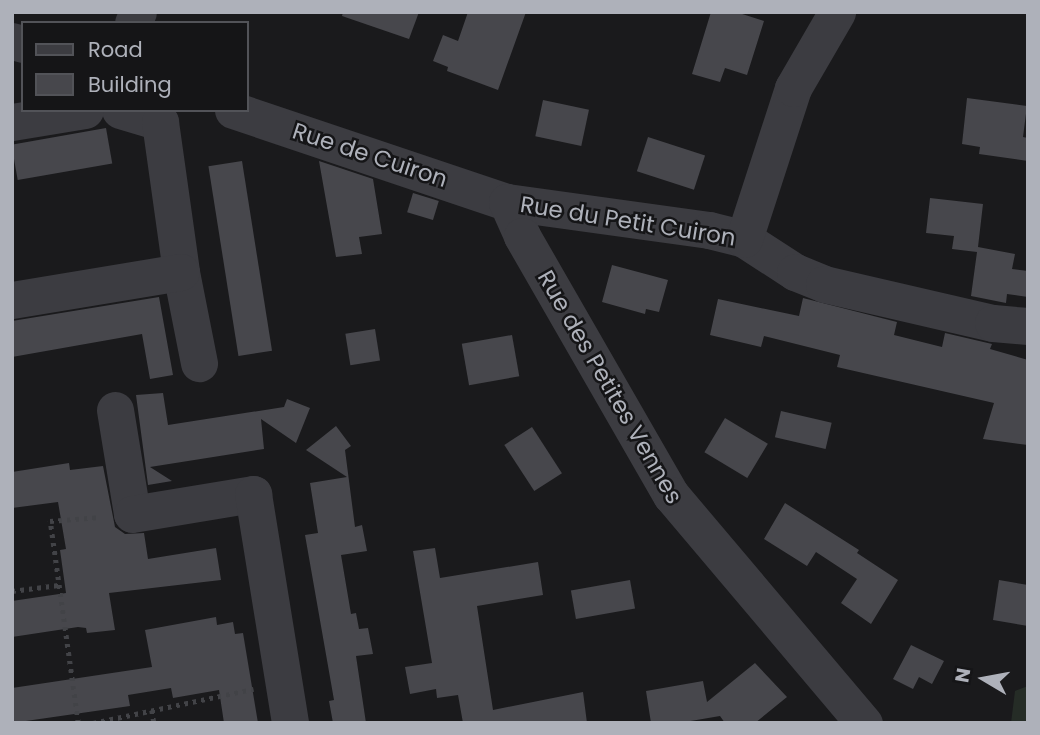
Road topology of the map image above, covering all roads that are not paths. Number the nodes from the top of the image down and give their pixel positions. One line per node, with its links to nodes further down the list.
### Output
1 (837, 12): 7 (street)
2 (72, 112): 5 (street)
3 (127, 112): 8 (street)
4 (239, 112): 6 (street, Rue de Cuiron)
5 (12, 121)
6 (507, 202): 7 (street, Rue du Petit Cuiron); 14 (street, Rue des Petites Vennes)
7 (744, 239): 10 (street, Rue du Petit Cuiron)
8 (181, 272): 9 (street); 11 (street)
9 (12, 300)
10 (1028, 326)
11 (199, 363)
12 (114, 410): 13 (street)
13 (290, 723)
14 (864, 723)

